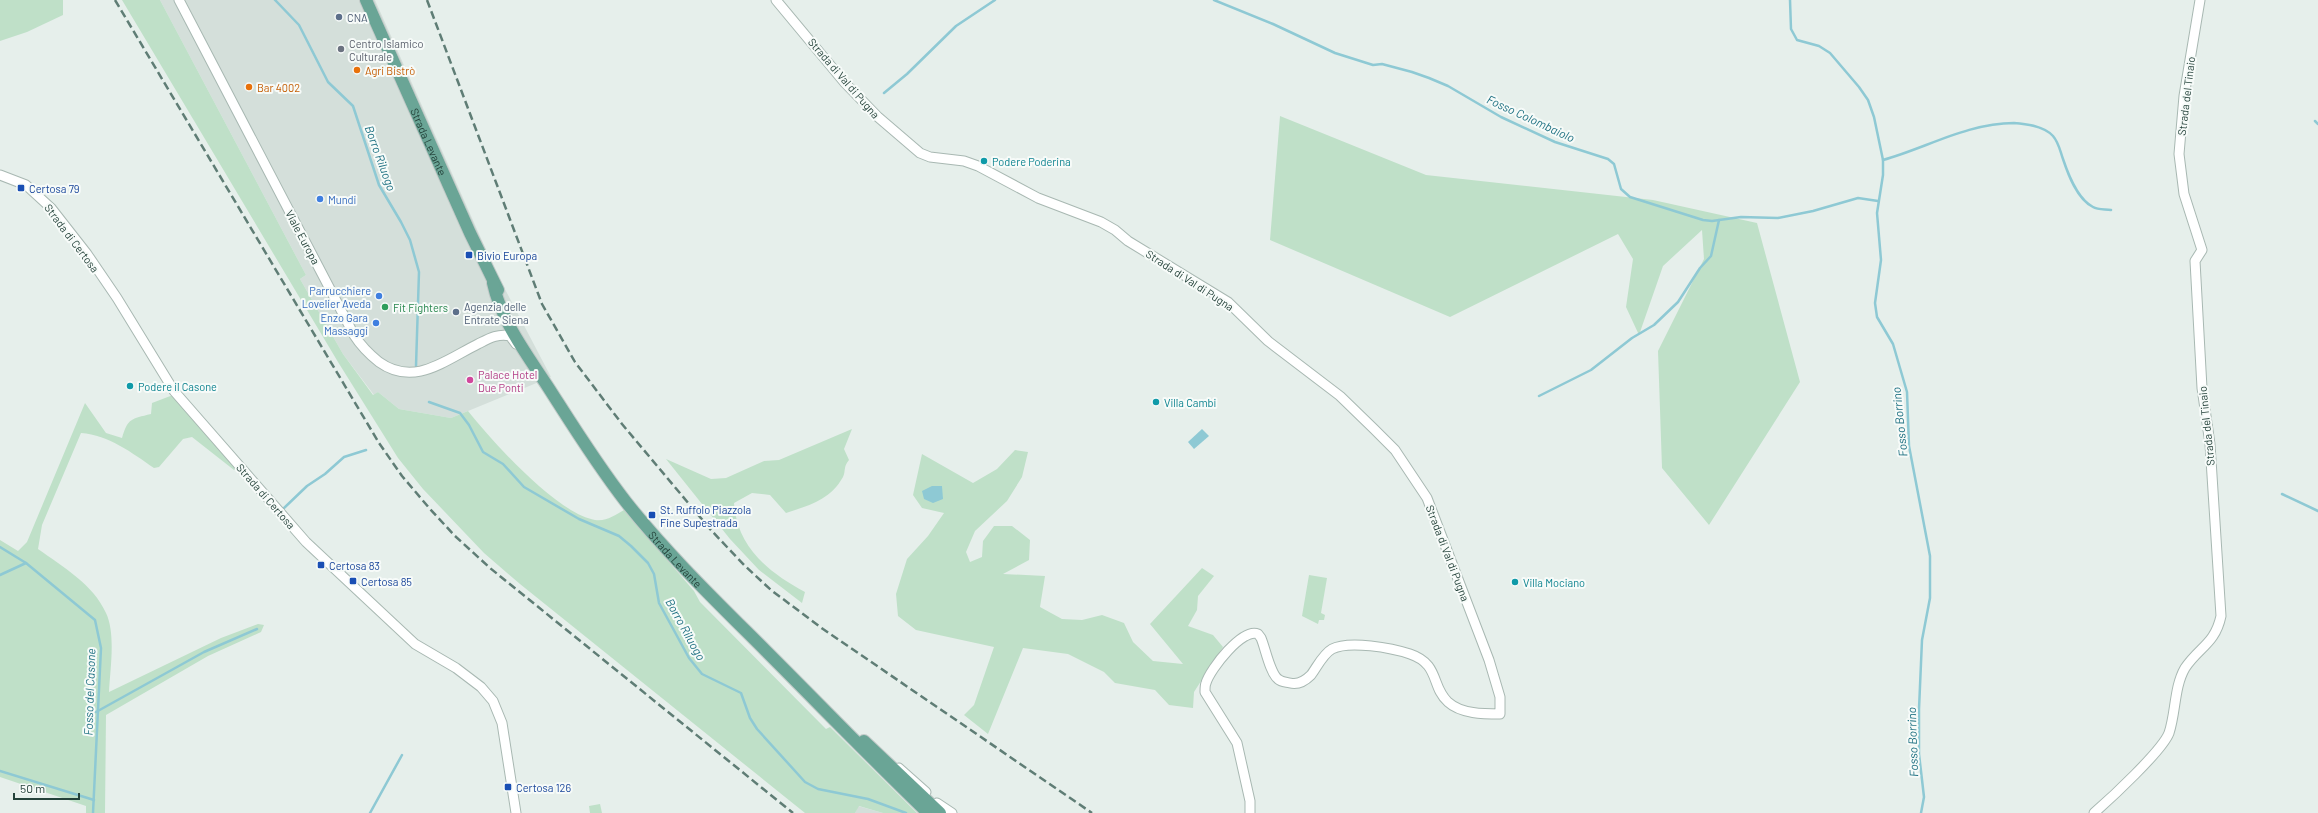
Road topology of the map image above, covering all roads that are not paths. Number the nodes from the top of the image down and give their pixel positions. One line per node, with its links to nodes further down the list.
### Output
1 (179, 0): 7 (street, Viale Europa)
2 (366, 0): 6 (main road, Strada Levante)
3 (776, 0): 16 (street, Strada di Val di Pugna)
4 (2200, 0): 17 (street, Strada del Tinaio)
5 (0, 175): 12 (street, Strada di Certosa)
6 (494, 289): 7 (street, Viale Europa); 8 (main road, Strada Levante); 9 (main road, Strada Levante)
7 (488, 339): 8 (street, Viale Europa)
8 (530, 361): 9 (main road, Strada Levante)
9 (547, 385): 10 (main road, Strada Levante)
10 (828, 713): 11 (main road, Strada Levante); 13 (main road, Strada Levante)
11 (883, 758): 14 (main road, Strada Levante); 15 (street)
12 (516, 813)
13 (928, 813)
14 (940, 813)
15 (952, 813)
16 (1250, 813)
17 (2094, 813)

